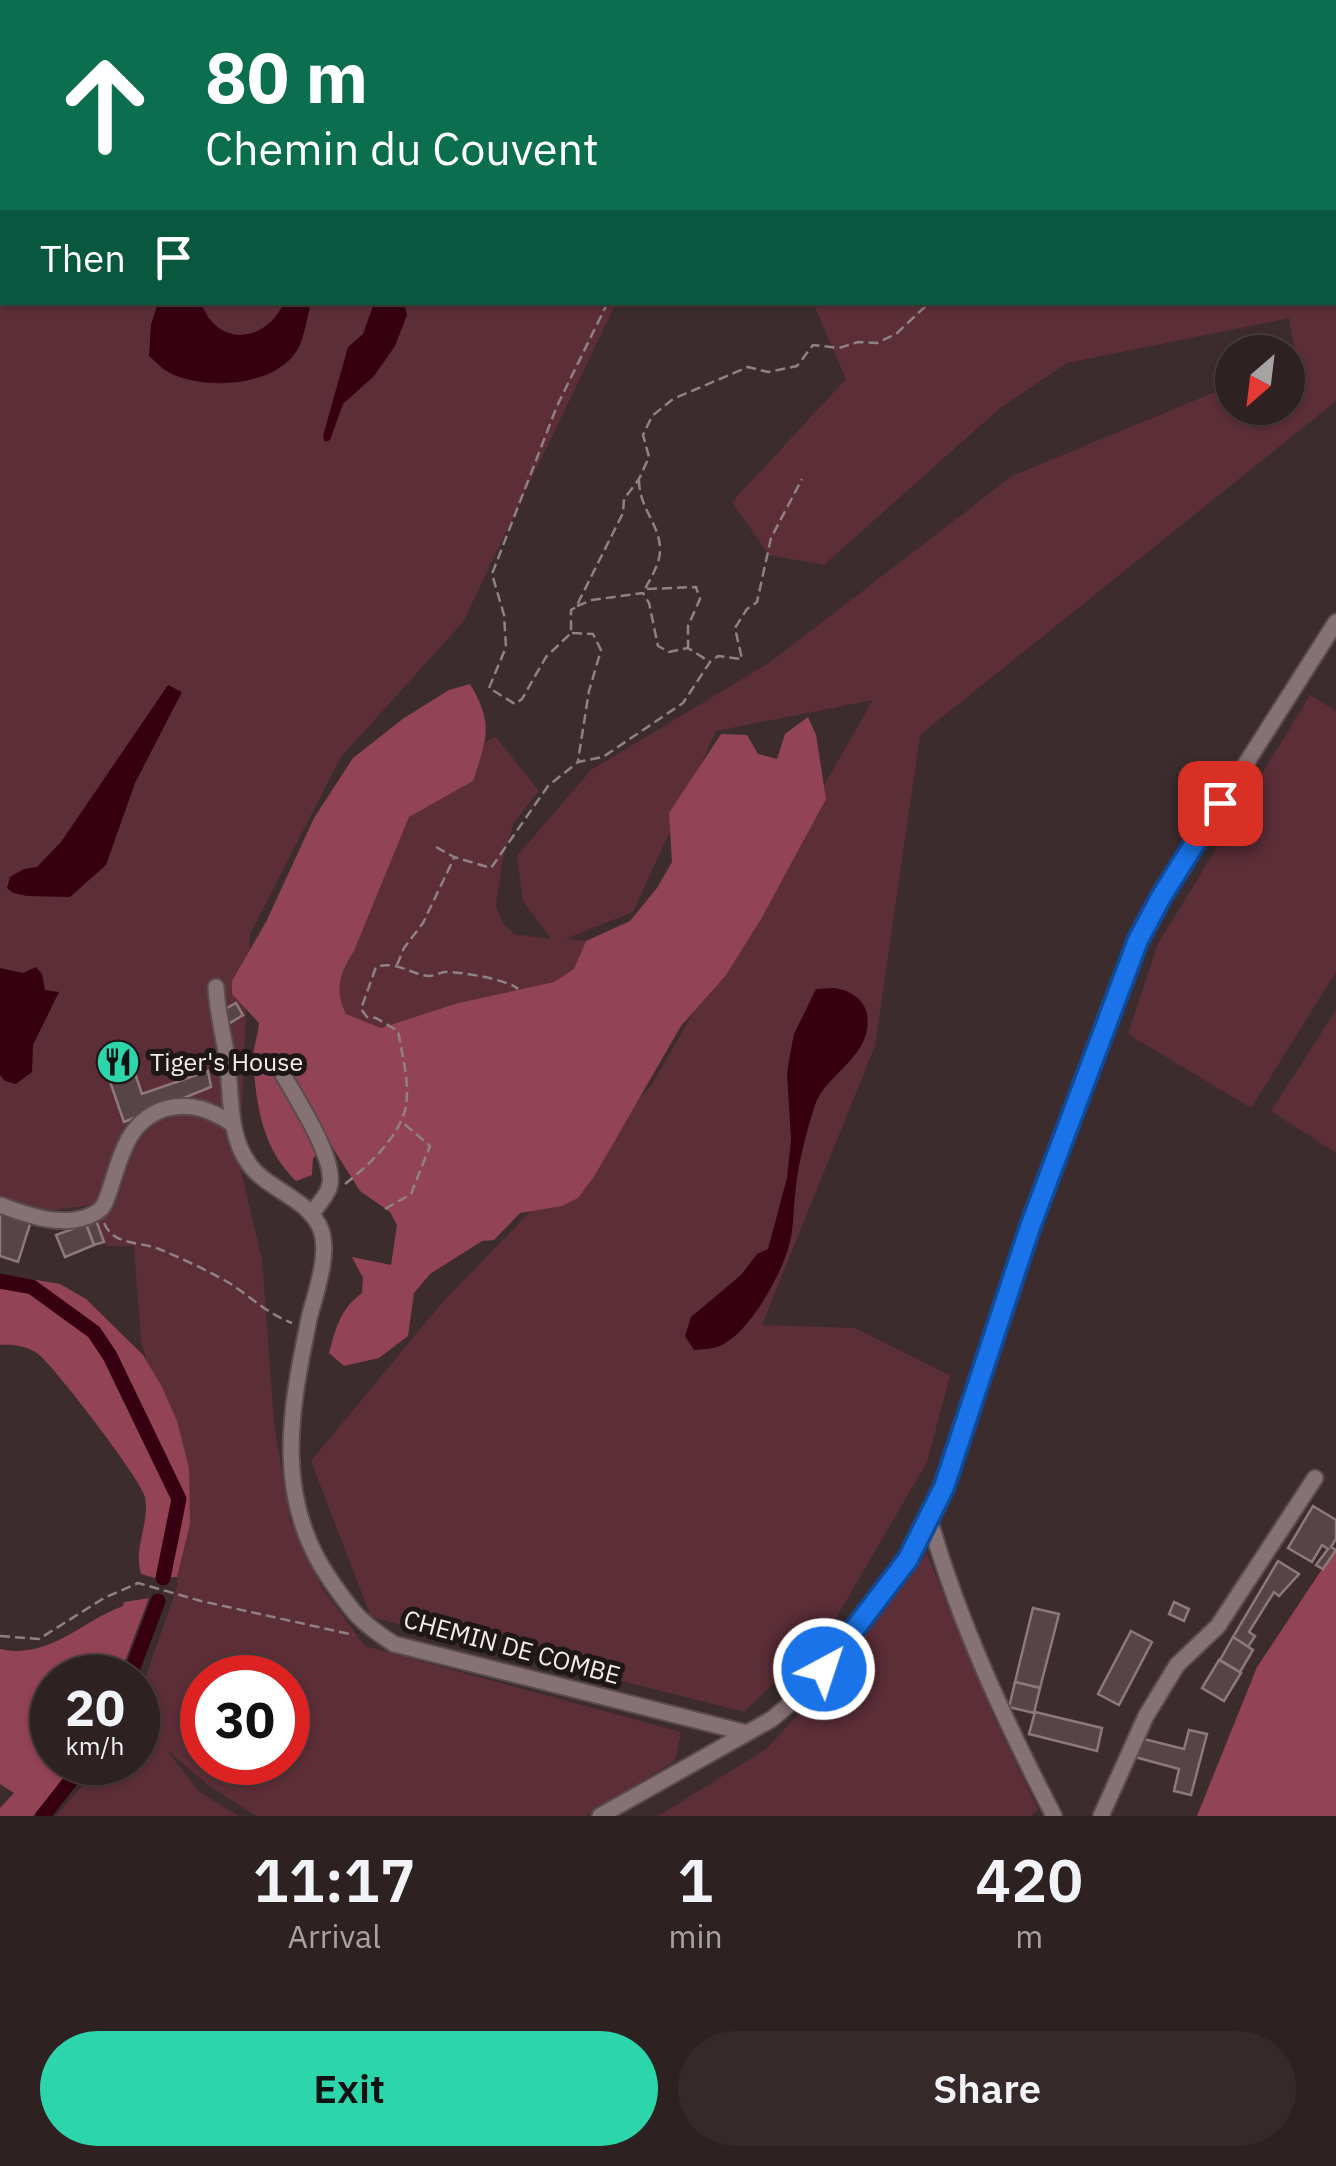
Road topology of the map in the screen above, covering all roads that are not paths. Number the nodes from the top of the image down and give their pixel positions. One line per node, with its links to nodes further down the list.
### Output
1 (1336, 622): 8 (street)
2 (216, 986): 4 (street)
3 (281, 1070): 6 (street)
4 (233, 1124): 5 (street); 6 (street)
5 (0, 1206)
6 (311, 1214): 9 (street, CHEMIN DE COMBE)
7 (1315, 1478): 12 (street)
8 (929, 1518): 9 (street); 11 (street)
9 (747, 1733): 10 (street)
10 (600, 1816)
11 (1054, 1816)
12 (1101, 1816)

